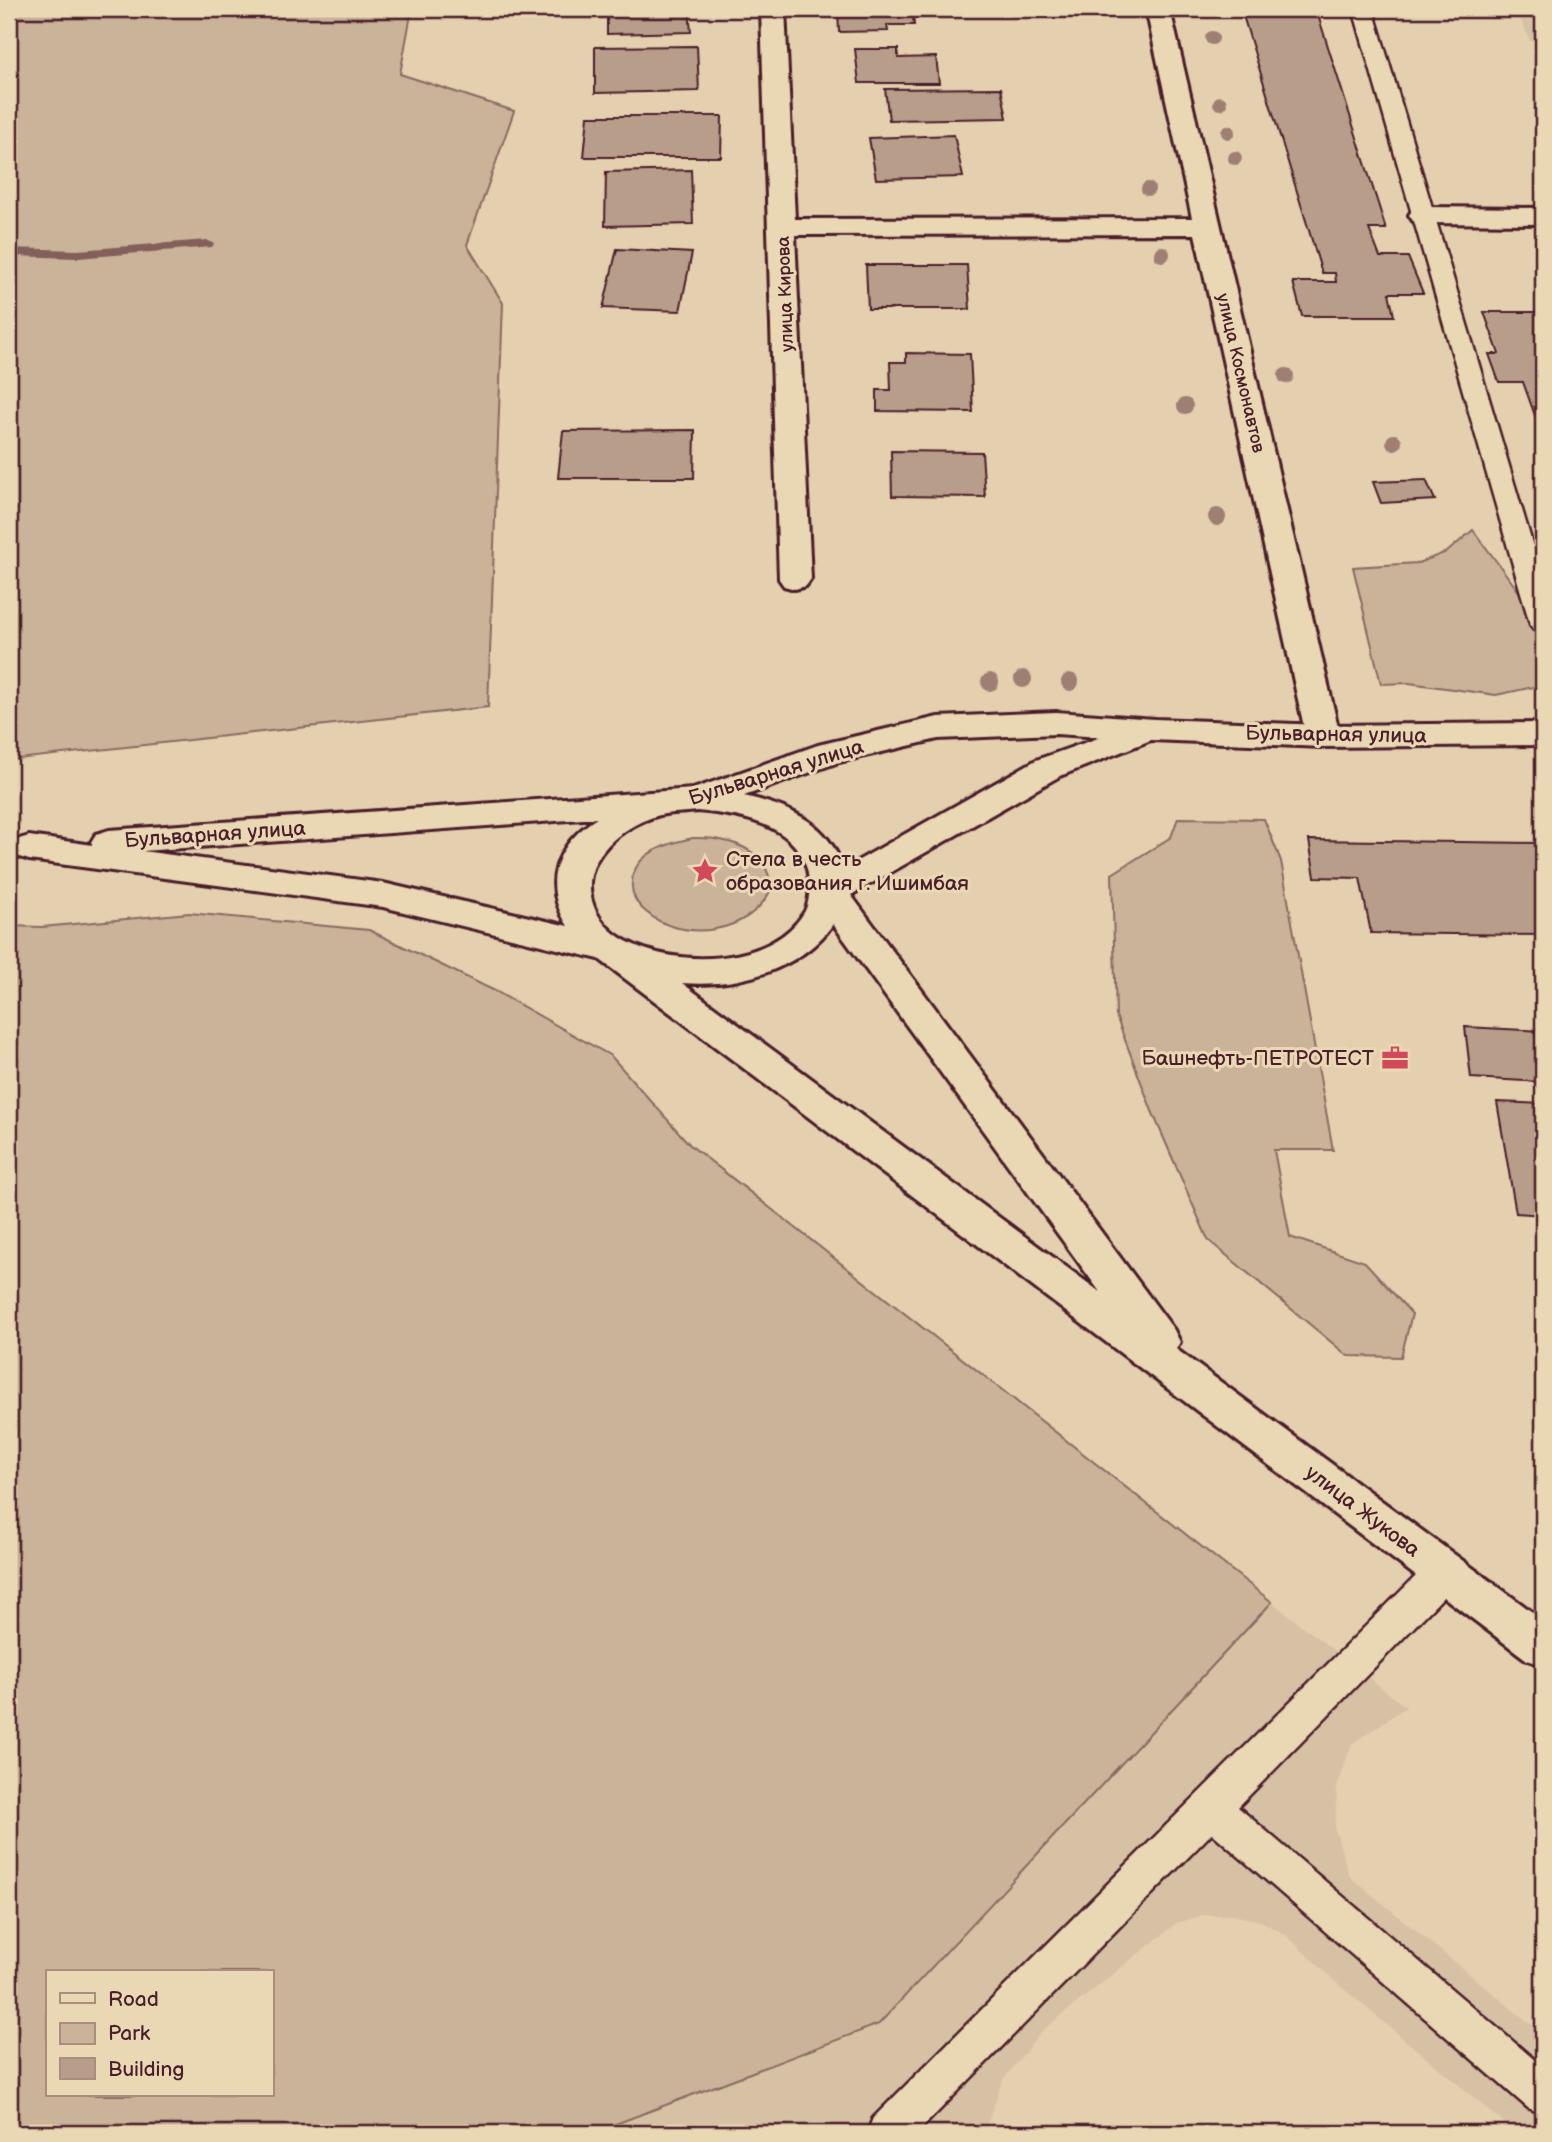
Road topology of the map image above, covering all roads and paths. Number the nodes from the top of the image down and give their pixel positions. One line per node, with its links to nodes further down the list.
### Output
1 (773, 9): 7 (main road, улица Кирова)
2 (1158, 9): 6 (main road, улица Космонавтов)
3 (1363, 9): 4 (lane)
4 (1423, 215): 5 (main road); 9 (lane)
5 (1543, 216)
6 (1207, 226): 7 (main road); 12 (main road, улица Космонавтов)
7 (783, 227): 8 (main road, улица Кирова)
8 (795, 579)
9 (1543, 624)
10 (1155, 730): 12 (main road, Бульварная улица); 13 (main road, Бульварная улица); 15 (main road)
11 (1543, 734): 12 (main road, Бульварная улица)
12 (1323, 736)
13 (697, 800): 14 (main road, Бульварная улица); 15 (main road); 16 (main road)
14 (19, 848): 16 (main road)
15 (829, 892): 16 (main road); 17 (main road)
16 (611, 949): 17 (main road, улица Жукова)
17 (1183, 1375): 18 (main road, улица Жукова)
18 (1444, 1572): 19 (main road, улица Жукова); 20 (lane)
19 (1543, 1647)
20 (1211, 1808): 21 (lane); 22 (lane)
21 (1543, 2094)
22 (888, 2133)

